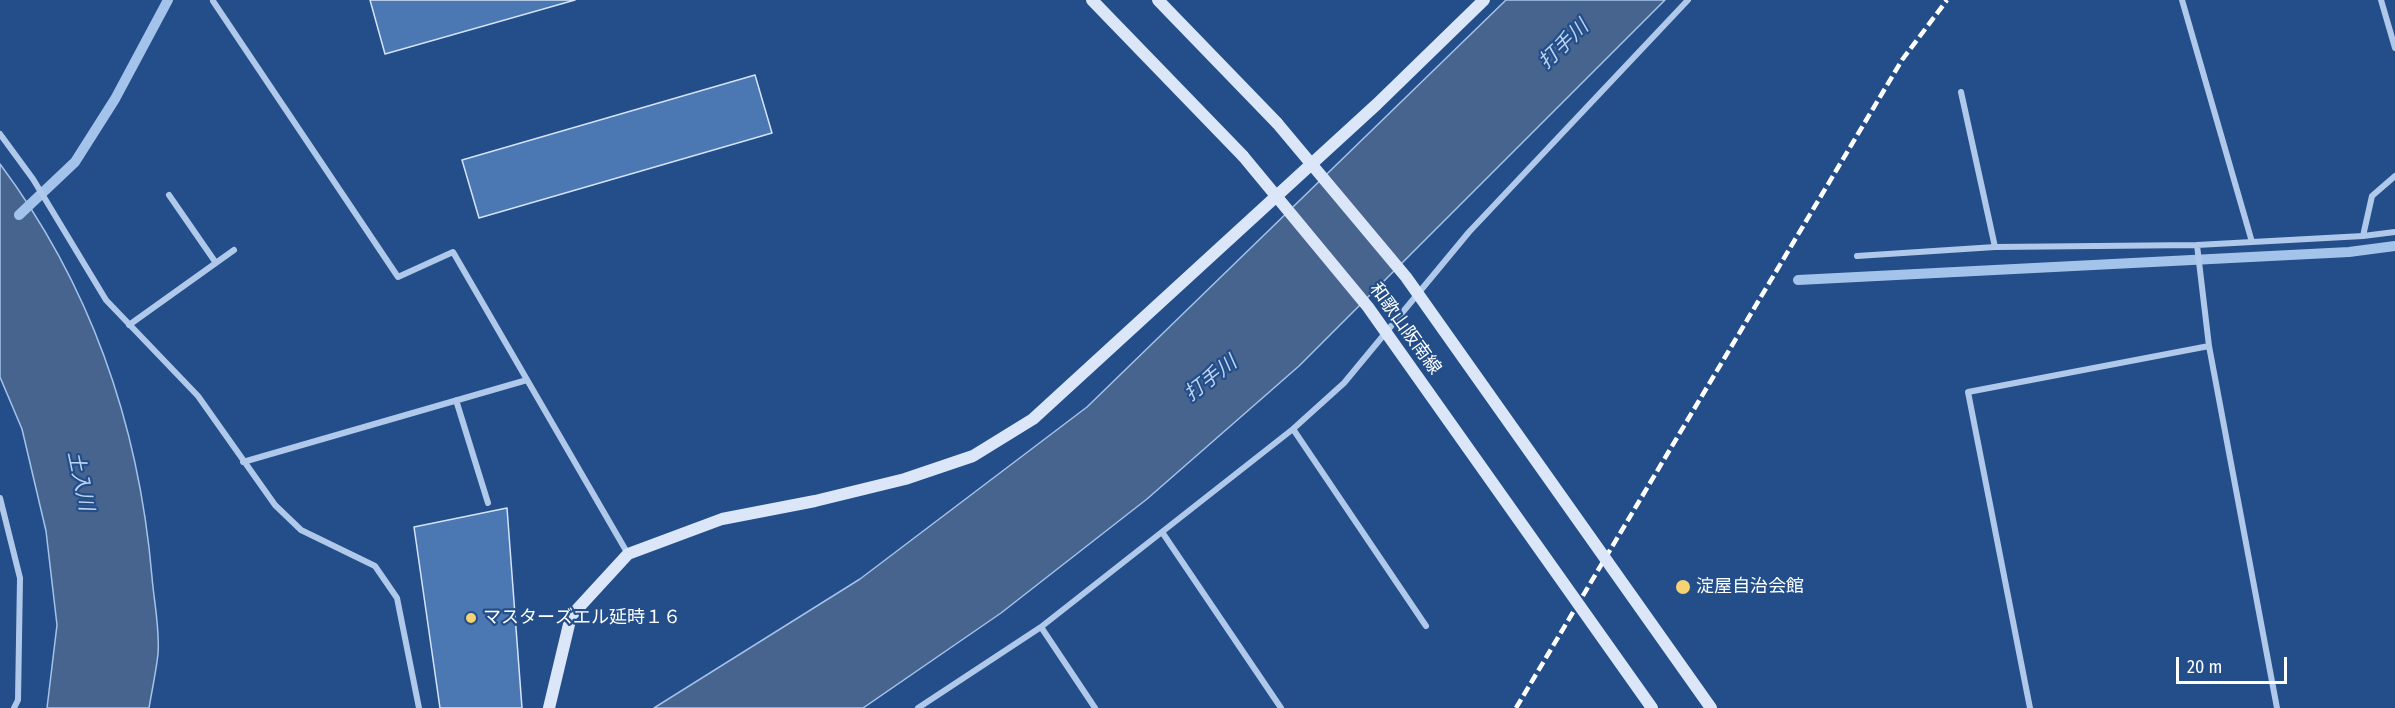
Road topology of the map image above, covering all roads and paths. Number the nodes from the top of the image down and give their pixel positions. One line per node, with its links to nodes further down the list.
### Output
1 (1092, 0): 39 (main road, 和歌山阪南線, bridge)
2 (1158, 0): 40 (main road, 和歌山阪南線, bridge)
3 (1484, 0): 30 (main road)
4 (1688, 0): 25 (street)
5 (2182, 0): 15 (street)
6 (2381, 0): 8 (street)
7 (213, 1): 23 (street)
8 (2395, 48)
9 (1961, 92): 17 (street)
10 (0, 134): 21 (street)
11 (2395, 176): 14 (street)
12 (169, 195): 20 (street)
13 (2395, 231): 14 (street)
14 (2363, 236): 15 (street)
15 (2252, 242): 16 (street)
16 (2197, 245): 17 (street); 22 (street)
17 (1995, 247): 19 (street)
18 (234, 250): 20 (street)
19 (1857, 256)
20 (216, 263): 21 (street)
21 (129, 325): 26 (street)
22 (2209, 346): 41 (street); 42 (street)
23 (527, 380): 24 (street); 30 (street)
24 (456, 400): 26 (street); 28 (street)
25 (1293, 429): 29 (street); 31 (street)
26 (243, 462): 34 (street)
27 (0, 498): 33 (street)
28 (488, 503)
29 (1162, 532): 32 (street); 38 (street)
30 (628, 554): 35 (main road)
31 (1426, 626)
32 (1041, 627): 36 (street); 37 (street)
33 (14, 708)
34 (419, 708)
35 (549, 708)
36 (918, 708)
37 (1095, 708)
38 (1281, 708)
39 (1652, 708)
40 (1711, 708)
41 (2030, 708)
42 (2277, 708)

